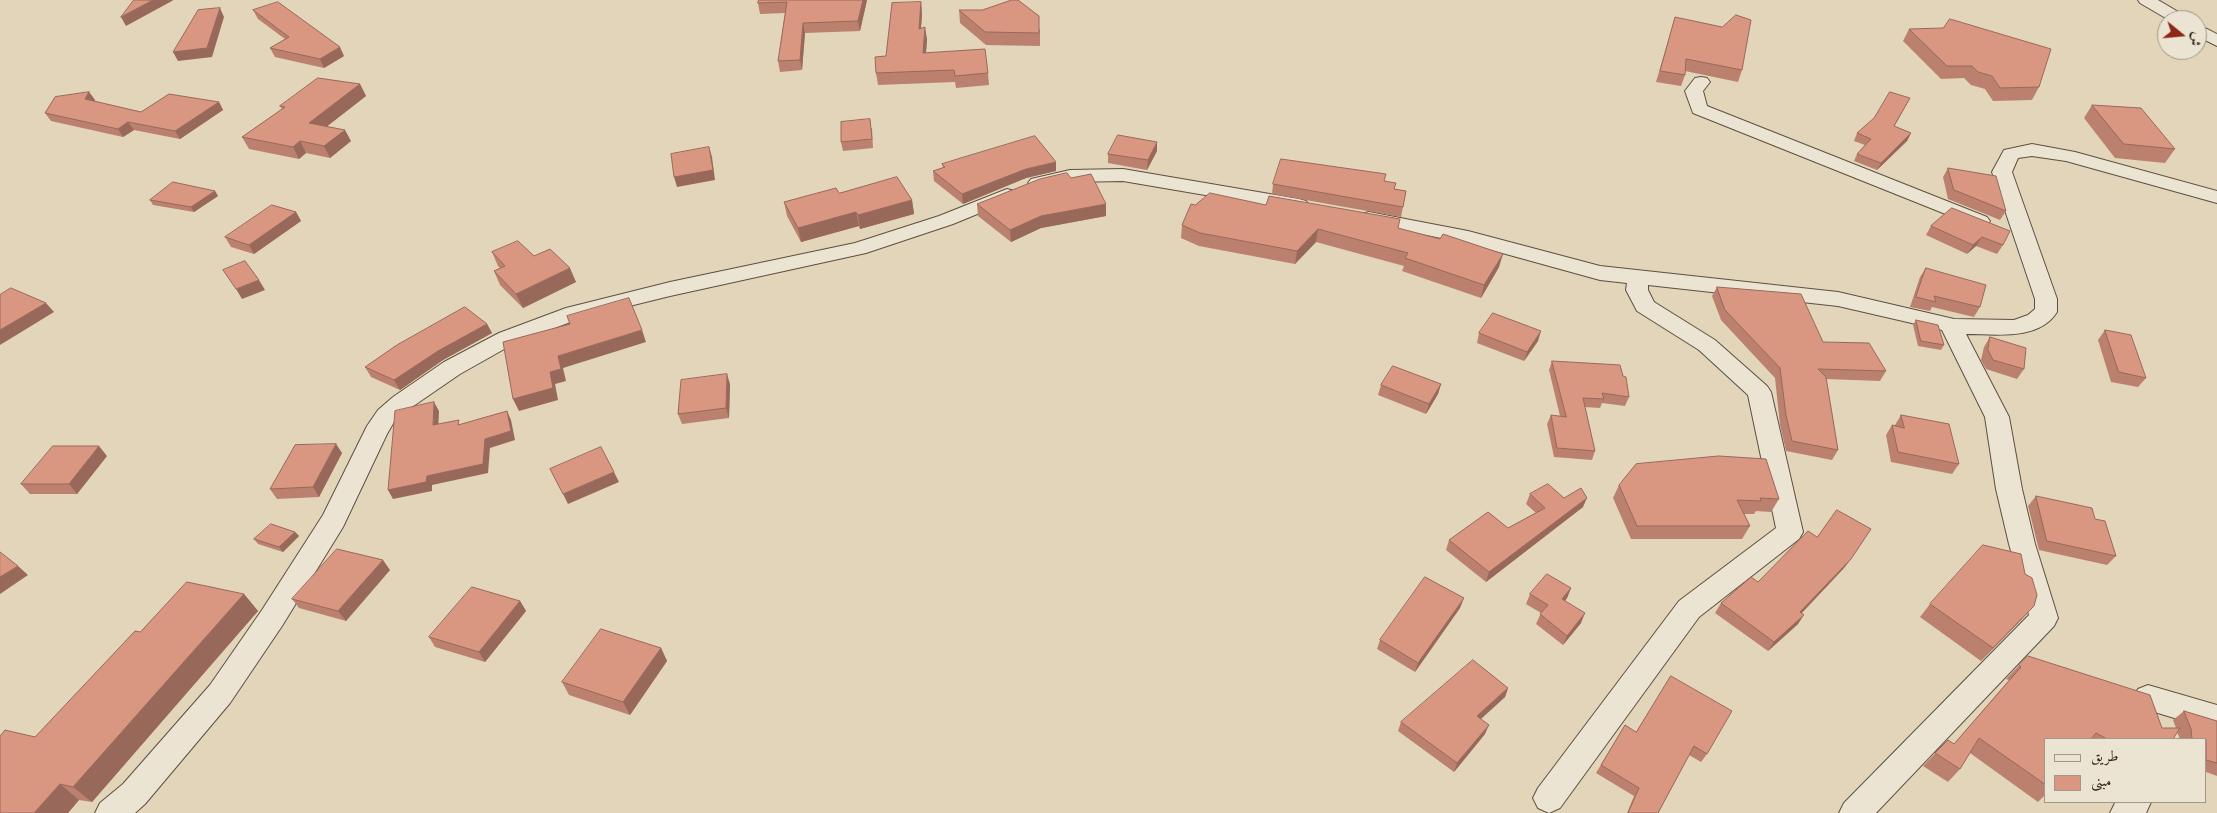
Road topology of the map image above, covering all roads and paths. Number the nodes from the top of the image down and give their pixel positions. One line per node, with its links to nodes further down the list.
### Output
1 (2146, 0): 2 (street)
2 (2164, 10)
3 (1701, 82): 7 (street)
4 (2217, 198): 7 (street)
5 (1318, 209): 17 (street)
6 (1348, 214): 8 (street)
7 (2010, 233): 9 (street)
8 (1638, 279): 9 (street); 16 (street)
9 (1950, 326): 10 (street)
10 (2010, 653): 11 (street); 18 (street)
11 (2038, 662)
12 (2121, 689): 13 (street)
13 (2148, 698): 14 (street); 15 (street)
14 (2217, 718)
15 (2160, 731)
16 (1549, 798)
17 (111, 813)
18 (1855, 813)

